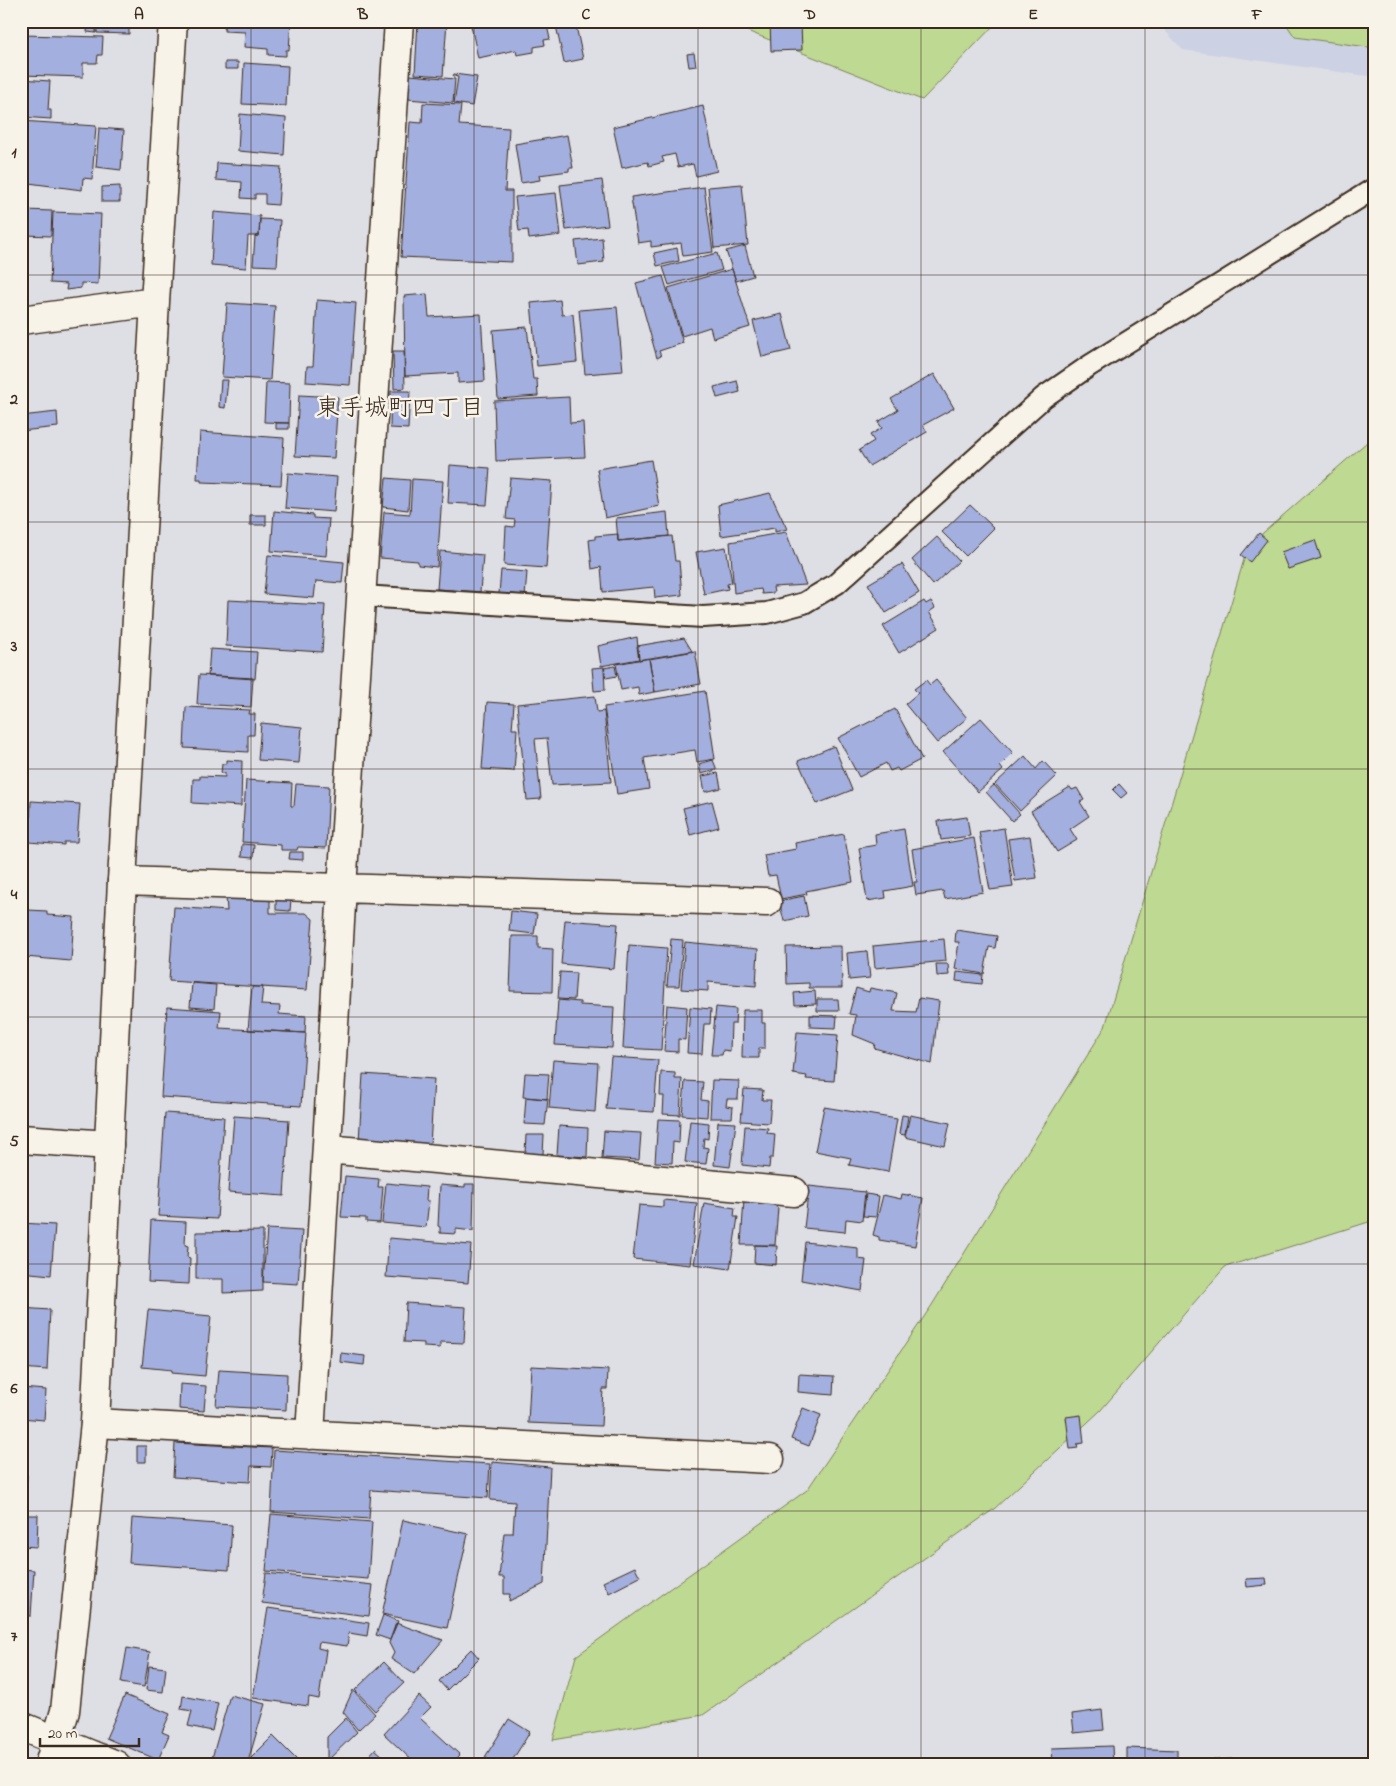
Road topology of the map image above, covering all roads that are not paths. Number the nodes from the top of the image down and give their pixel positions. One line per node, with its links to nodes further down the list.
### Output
1 (173, 21): 4 (street)
2 (399, 21): 6 (street)
3 (1375, 188): 6 (lane)
4 (155, 302): 5 (street); 7 (street)
5 (21, 320)
6 (362, 596): 8 (street)
7 (122, 880): 8 (street); 11 (street)
8 (342, 888): 9 (street); 12 (street)
9 (767, 902)
10 (21, 1139): 11 (street)
11 (109, 1145): 14 (street)
12 (327, 1150): 13 (street); 15 (street)
13 (794, 1192)
14 (95, 1423): 15 (street); 18 (street)
15 (310, 1435): 16 (street)
16 (770, 1459)
17 (21, 1726): 18 (street)
18 (54, 1753): 19 (street)
19 (116, 1765)

